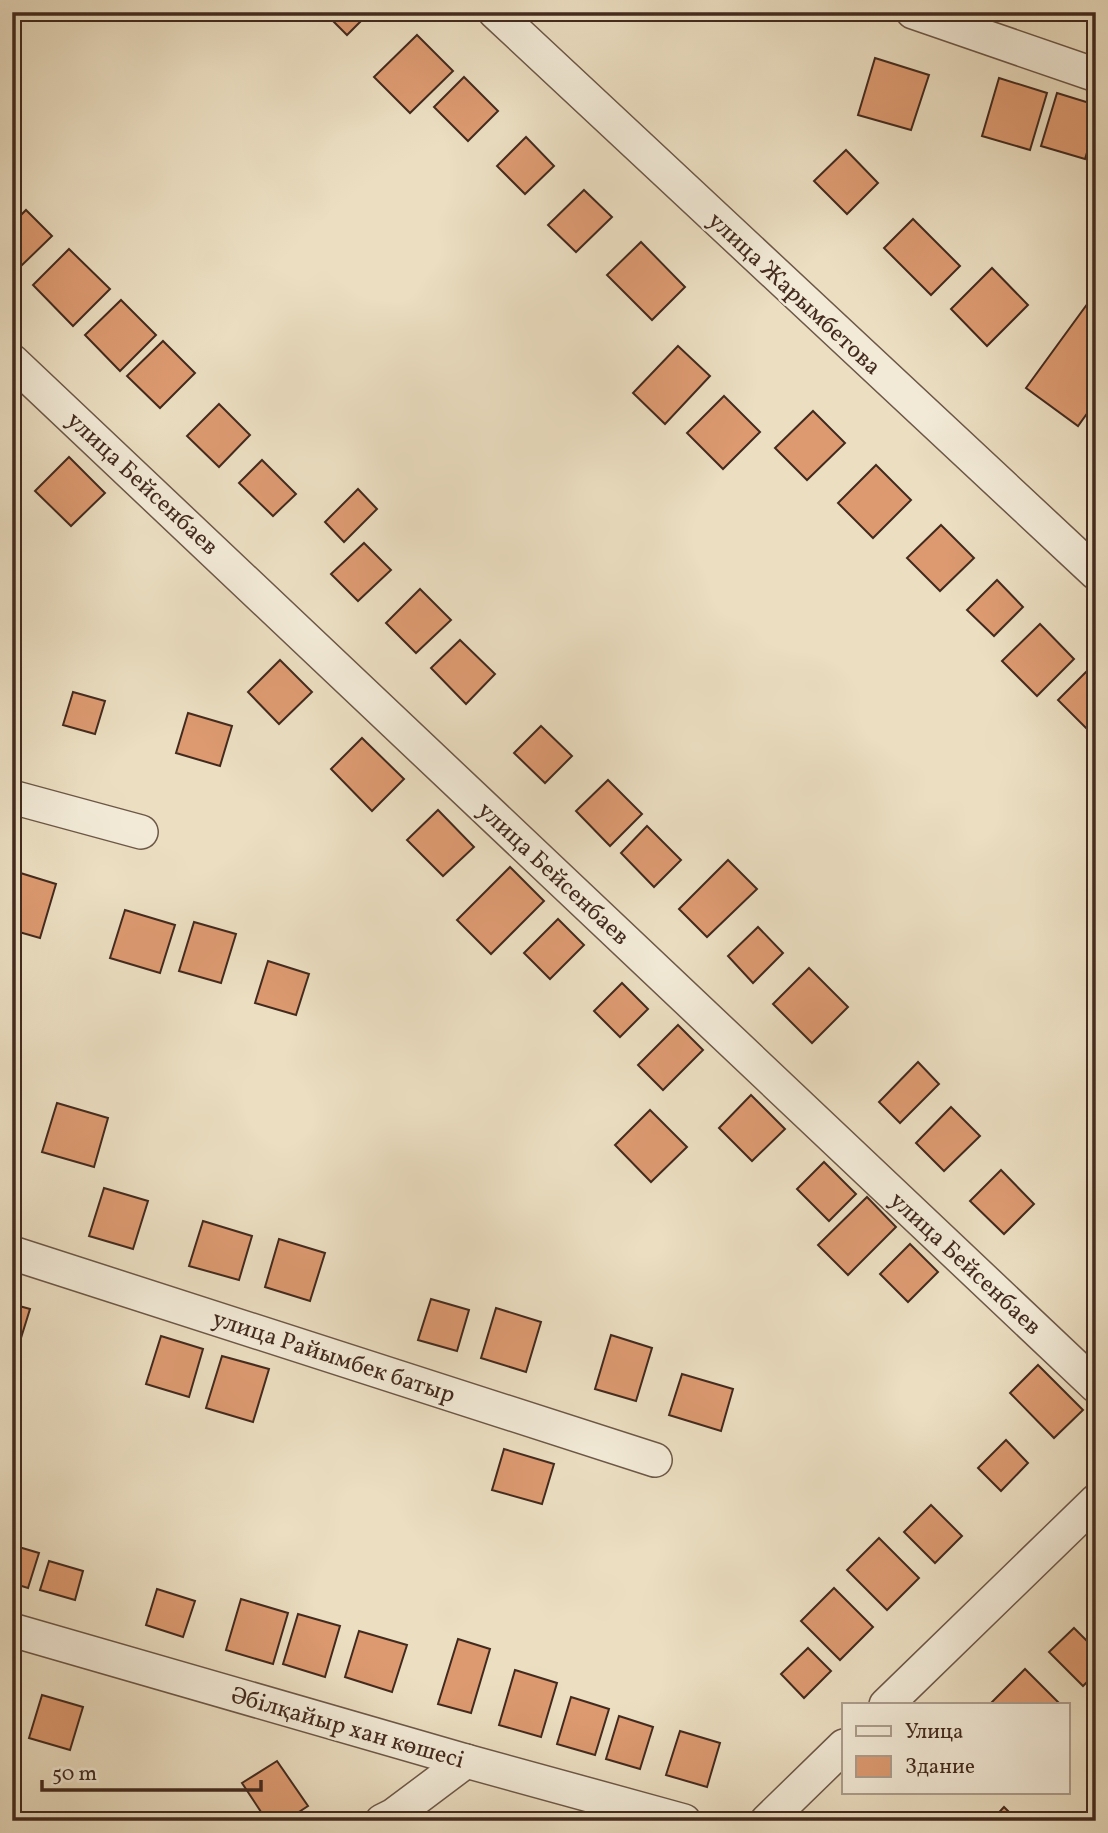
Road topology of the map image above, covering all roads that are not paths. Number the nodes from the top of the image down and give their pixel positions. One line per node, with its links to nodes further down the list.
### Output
1 (495, 12): 5 (street, улица Жарымбетова)
2 (913, 12): 3 (street)
3 (1096, 75)
4 (12, 361): 9 (street, улица Бейсенбаев)
5 (1096, 573)
6 (12, 797): 7 (street)
7 (141, 832)
8 (12, 1253): 10 (street, улица Райымбек батыр)
9 (1096, 1386)
10 (655, 1460)
11 (1096, 1501): 13 (street)
12 (12, 1630): 15 (street, Әбілқайыр хан көшесі)
13 (888, 1703)
14 (842, 1748): 18 (street)
15 (466, 1761): 16 (street); 17 (street, Әбілқайыр хан көшесі)
16 (382, 1821)
17 (684, 1821)
18 (767, 1821)

